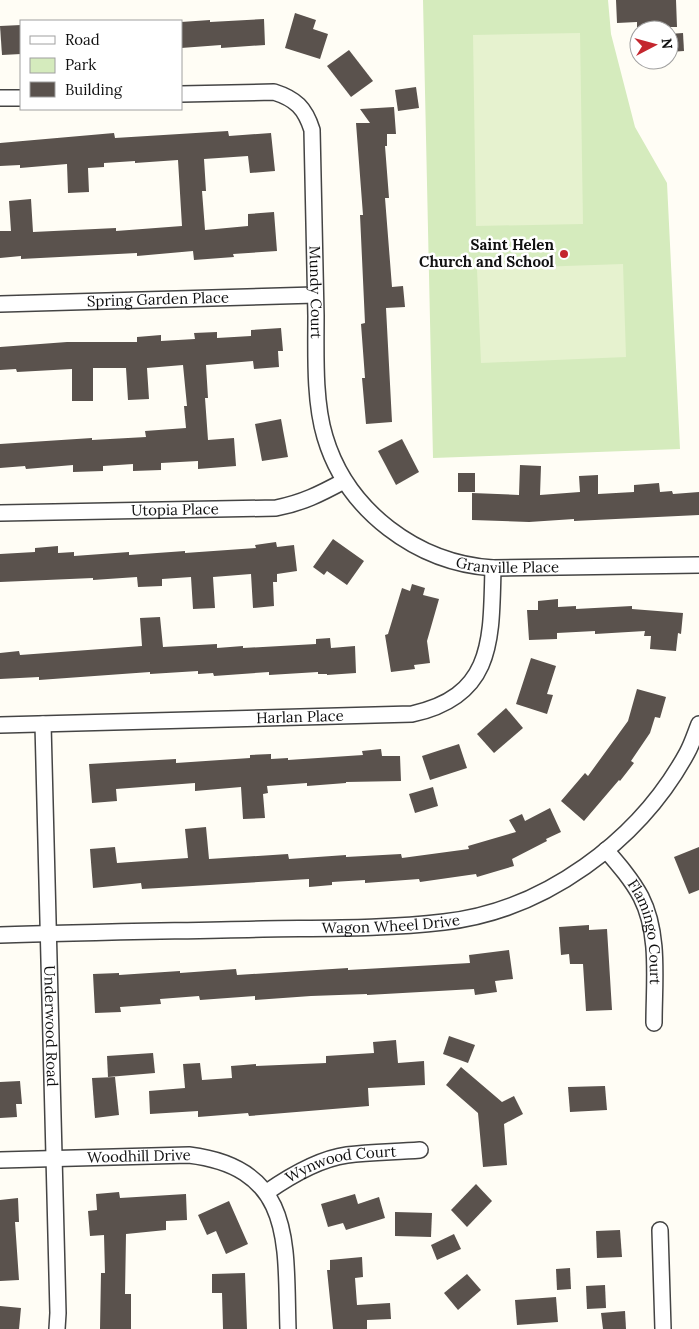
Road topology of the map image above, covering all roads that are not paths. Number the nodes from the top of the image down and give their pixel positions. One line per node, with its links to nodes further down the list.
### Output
1 (182, 94): 4 (street, Mundy Court)
2 (0, 98): 3 (street)
3 (20, 98)
4 (315, 296): 5 (street, Spring Garden Place); 6 (street, Mundy Court)
5 (0, 304)
6 (344, 481): 7 (street, Utopia Place); 9 (street, Granville Place)
7 (0, 514)
8 (699, 564): 9 (street, Granville Place)
9 (493, 568): 11 (street, Harlan Place)
10 (0, 724): 11 (street, Harlan Place)
11 (43, 724): 15 (street, Underwood Road)
12 (699, 724): 13 (street, Wagon Wheel Drive)
13 (693, 755): 14 (street, Wagon Wheel Drive)
14 (606, 850): 15 (street, Wagon Wheel Drive); 17 (street, Flamingo Court)
15 (49, 933): 16 (street, Wagon Wheel Drive); 19 (street, Underwood Road)
16 (0, 934)
17 (654, 1023)
18 (420, 1150): 21 (street, Wynwood Court)
19 (54, 1159): 20 (street, Woodhill Drive); 21 (street, Woodhill Drive); 23 (street, Underwood Road)
20 (0, 1160)
21 (267, 1192): 24 (street)
22 (660, 1230): 25 (street)
23 (57, 1329)
24 (288, 1329)
25 (663, 1329)

